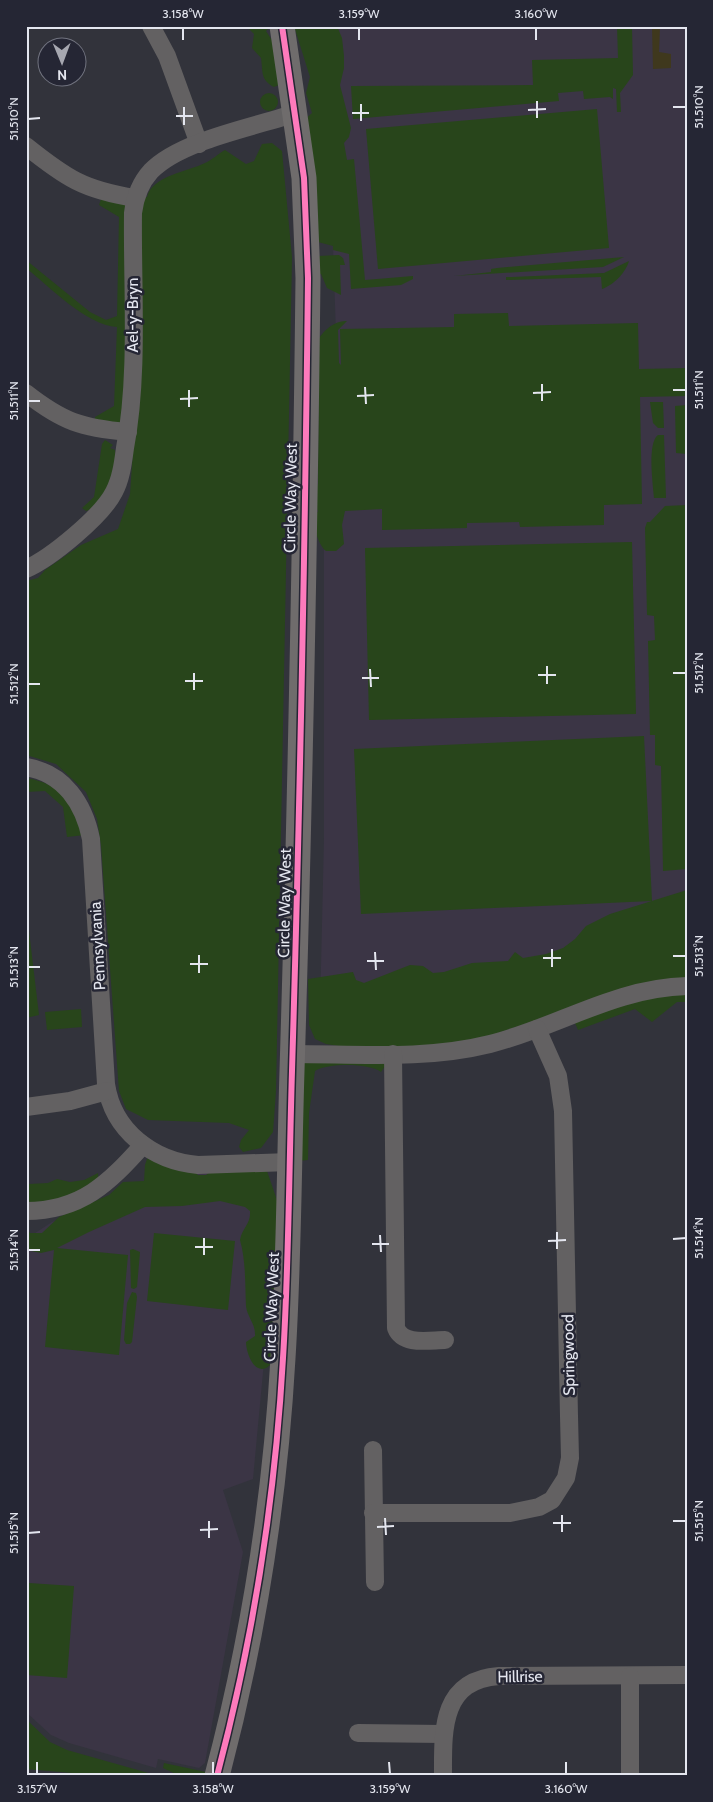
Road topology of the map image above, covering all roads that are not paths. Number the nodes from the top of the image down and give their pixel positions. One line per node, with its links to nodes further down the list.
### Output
1 (150, 26): 4 (street)
2 (282, 26): 3 (street, Circle Way West)
3 (296, 113): 4 (street, Ael-y-Bryn); 13 (street, Circle Way West)
4 (199, 144): 6 (street, Ael-y-Bryn)
5 (26, 146): 6 (street)
6 (135, 198): 8 (street, Ael-y-Bryn)
7 (26, 393): 8 (street)
8 (128, 432): 9 (street, Ael-y-Bryn)
9 (26, 569)
10 (26, 767): 15 (street, Pennsylvania)
11 (687, 986): 12 (street)
12 (537, 1028): 14 (street); 22 (street, Springwood)
13 (292, 1054): 14 (street); 18 (street, Circle Way West)
14 (393, 1054): 20 (street)
15 (107, 1091): 16 (street); 17 (street, Pennsylvania)
16 (26, 1107)
17 (144, 1145): 18 (street, Pennsylvania); 19 (street)
18 (290, 1162): 28 (street, Circle Way West)
19 (26, 1211)
20 (445, 1340)
21 (373, 1450): 22 (street)
22 (374, 1513): 23 (street)
23 (375, 1582)
24 (630, 1676): 25 (street, Hillrise); 27 (street, Hillrise); 30 (street)
25 (687, 1676)
26 (358, 1733): 27 (street)
27 (443, 1734): 29 (street, Hillrise)
28 (217, 1776)
29 (443, 1776)
30 (630, 1776)

